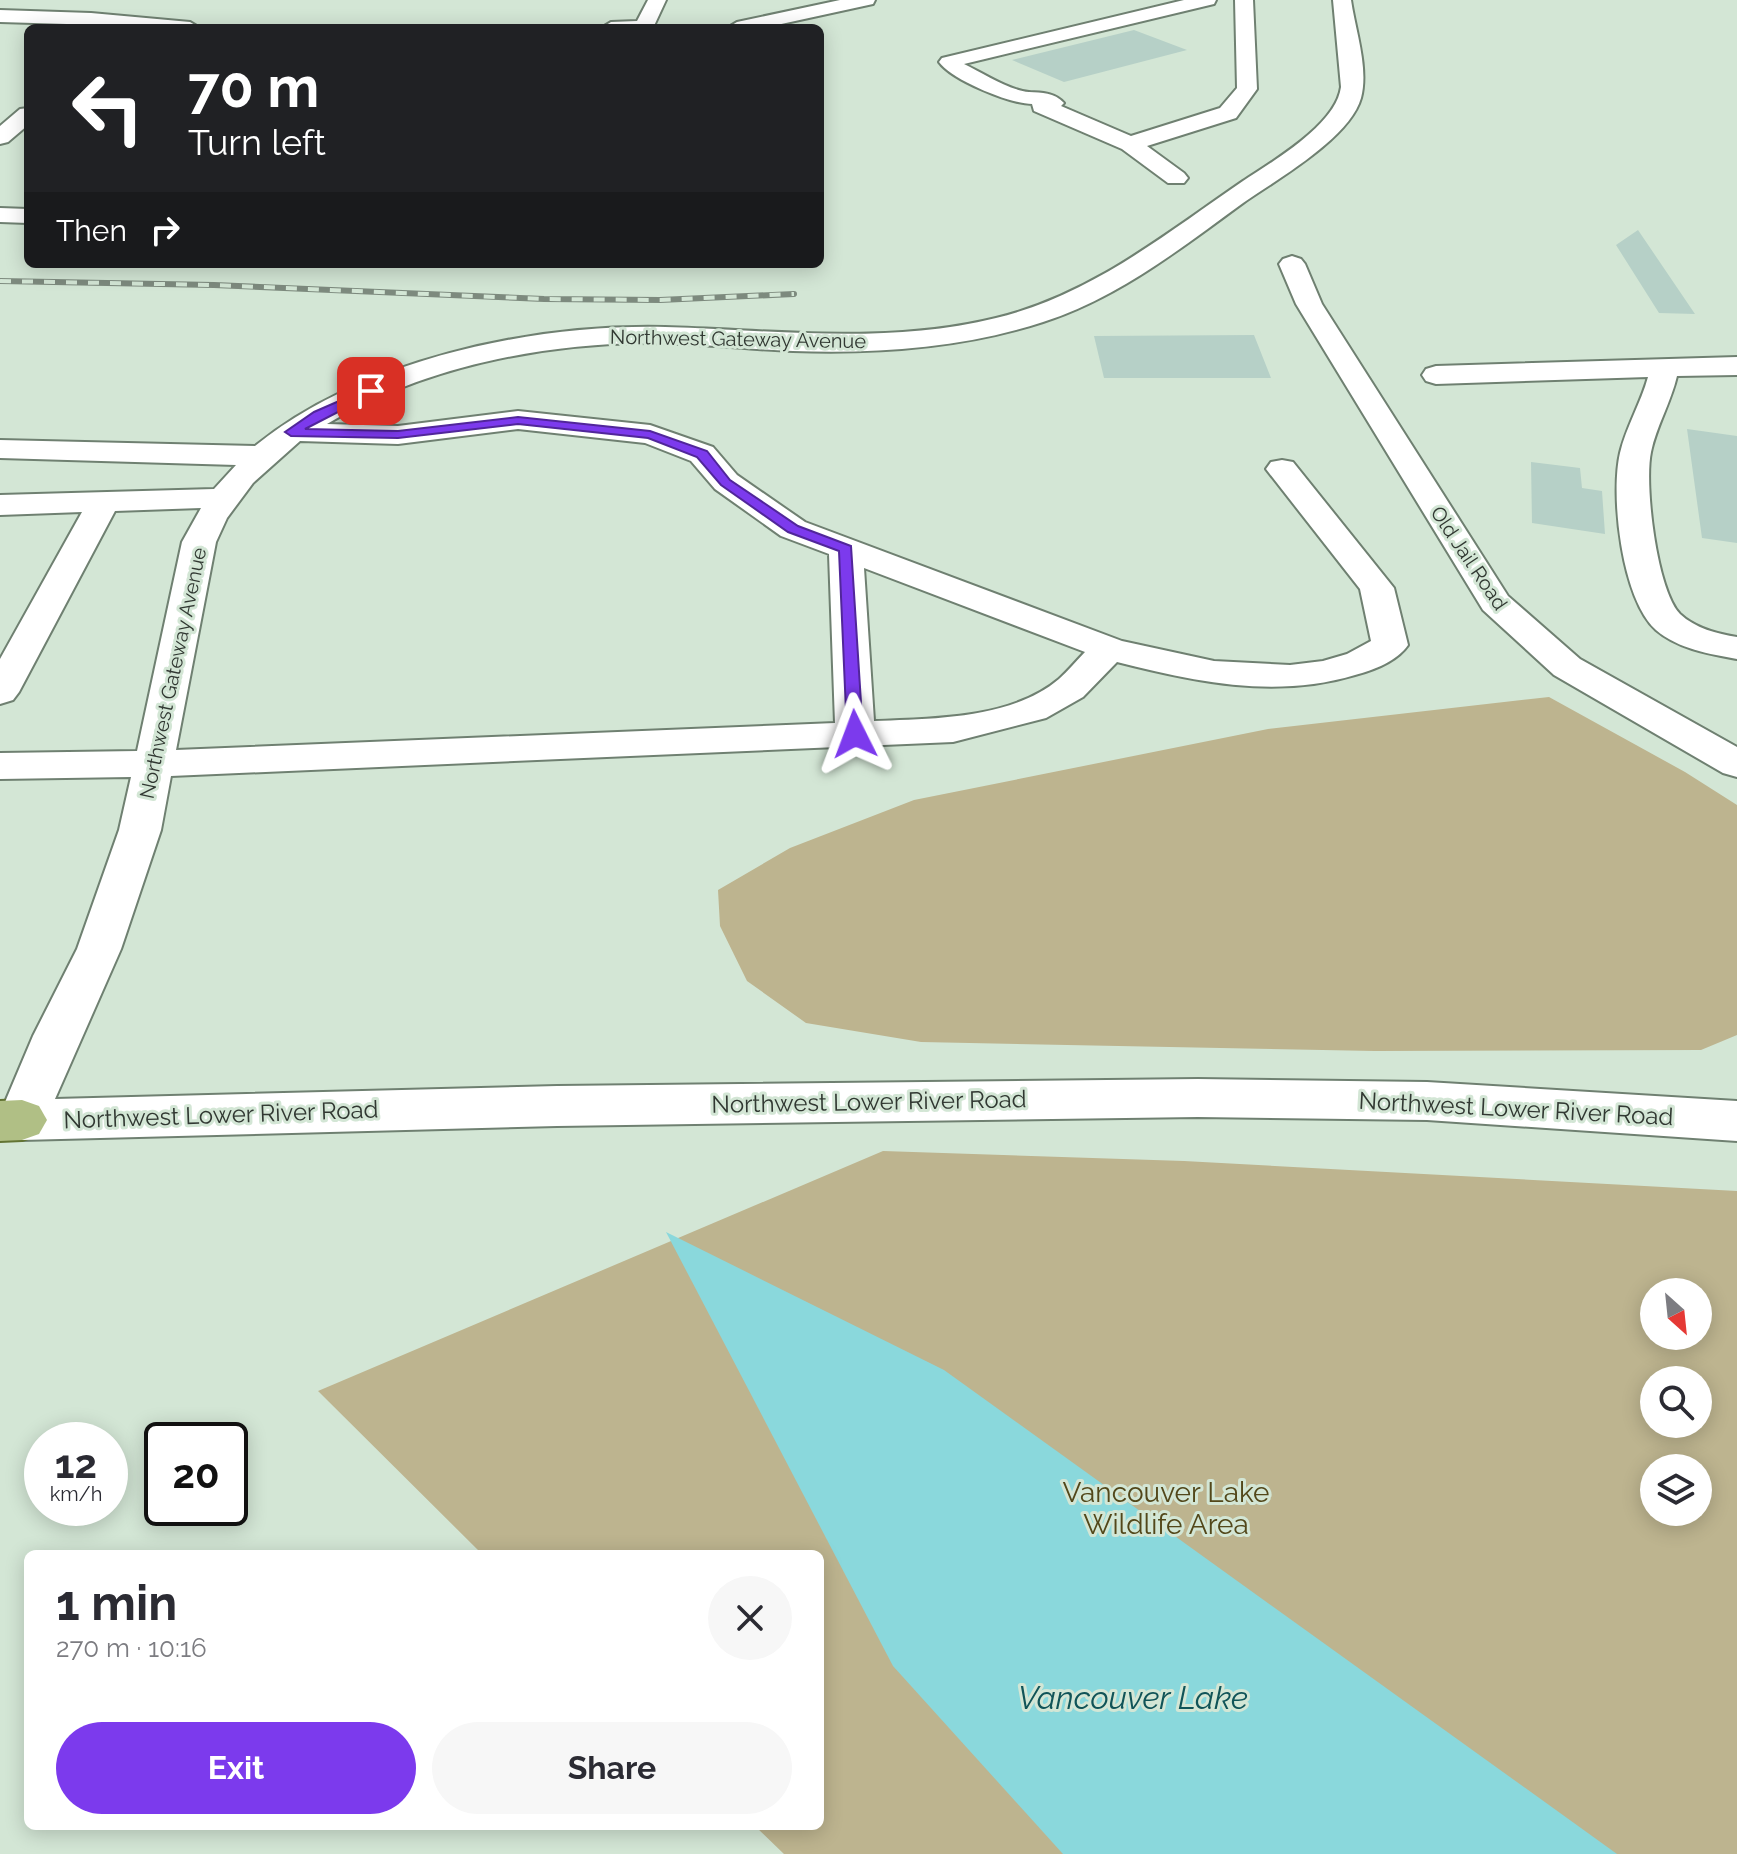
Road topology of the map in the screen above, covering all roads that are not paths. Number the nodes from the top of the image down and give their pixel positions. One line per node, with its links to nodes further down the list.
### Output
1 (657, 0): 10 (street)
2 (866, 0): 11 (street)
3 (1134, 0): 7 (street)
4 (1207, 0): 7 (street)
5 (1244, 0): 16 (street)
6 (1342, 0): 24 (street, Northwest Gateway Avenue)
7 (1163, 11): 16 (street)
8 (0, 16): 9 (street)
9 (146, 24)
10 (645, 24)
11 (755, 24)
12 (0, 26): 13 (street)
13 (24, 27)
14 (24, 117): 15 (street)
15 (0, 137)
16 (1130, 144): 17 (street)
17 (1176, 178)
18 (0, 215): 19 (street)
19 (24, 216)
20 (1292, 264): 37 (street, Old Jail Road)
21 (1737, 366): 22 (street)
22 (1664, 368): 23 (street); 32 (street)
23 (1436, 375)
24 (291, 432): 26 (street, Northwest Gateway Avenue); 31 (street)
25 (0, 449): 26 (street)
26 (263, 456): 28 (street, Northwest Gateway Avenue)
27 (1282, 469): 33 (street)
28 (222, 498): 29 (street); 36 (street, Northwest Gateway Avenue)
29 (104, 502): 30 (street); 34 (street)
30 (0, 505)
31 (846, 549): 33 (street); 35 (street)
32 (1737, 648)
33 (1109, 649): 35 (street)
34 (0, 692)
35 (855, 734): 36 (street)
36 (154, 764): 38 (street); 39 (street, Northwest Gateway Avenue)
37 (1737, 764)
38 (0, 766)
39 (11, 1121): 40 (street, Northwest Lower River Road)
40 (1737, 1121)

